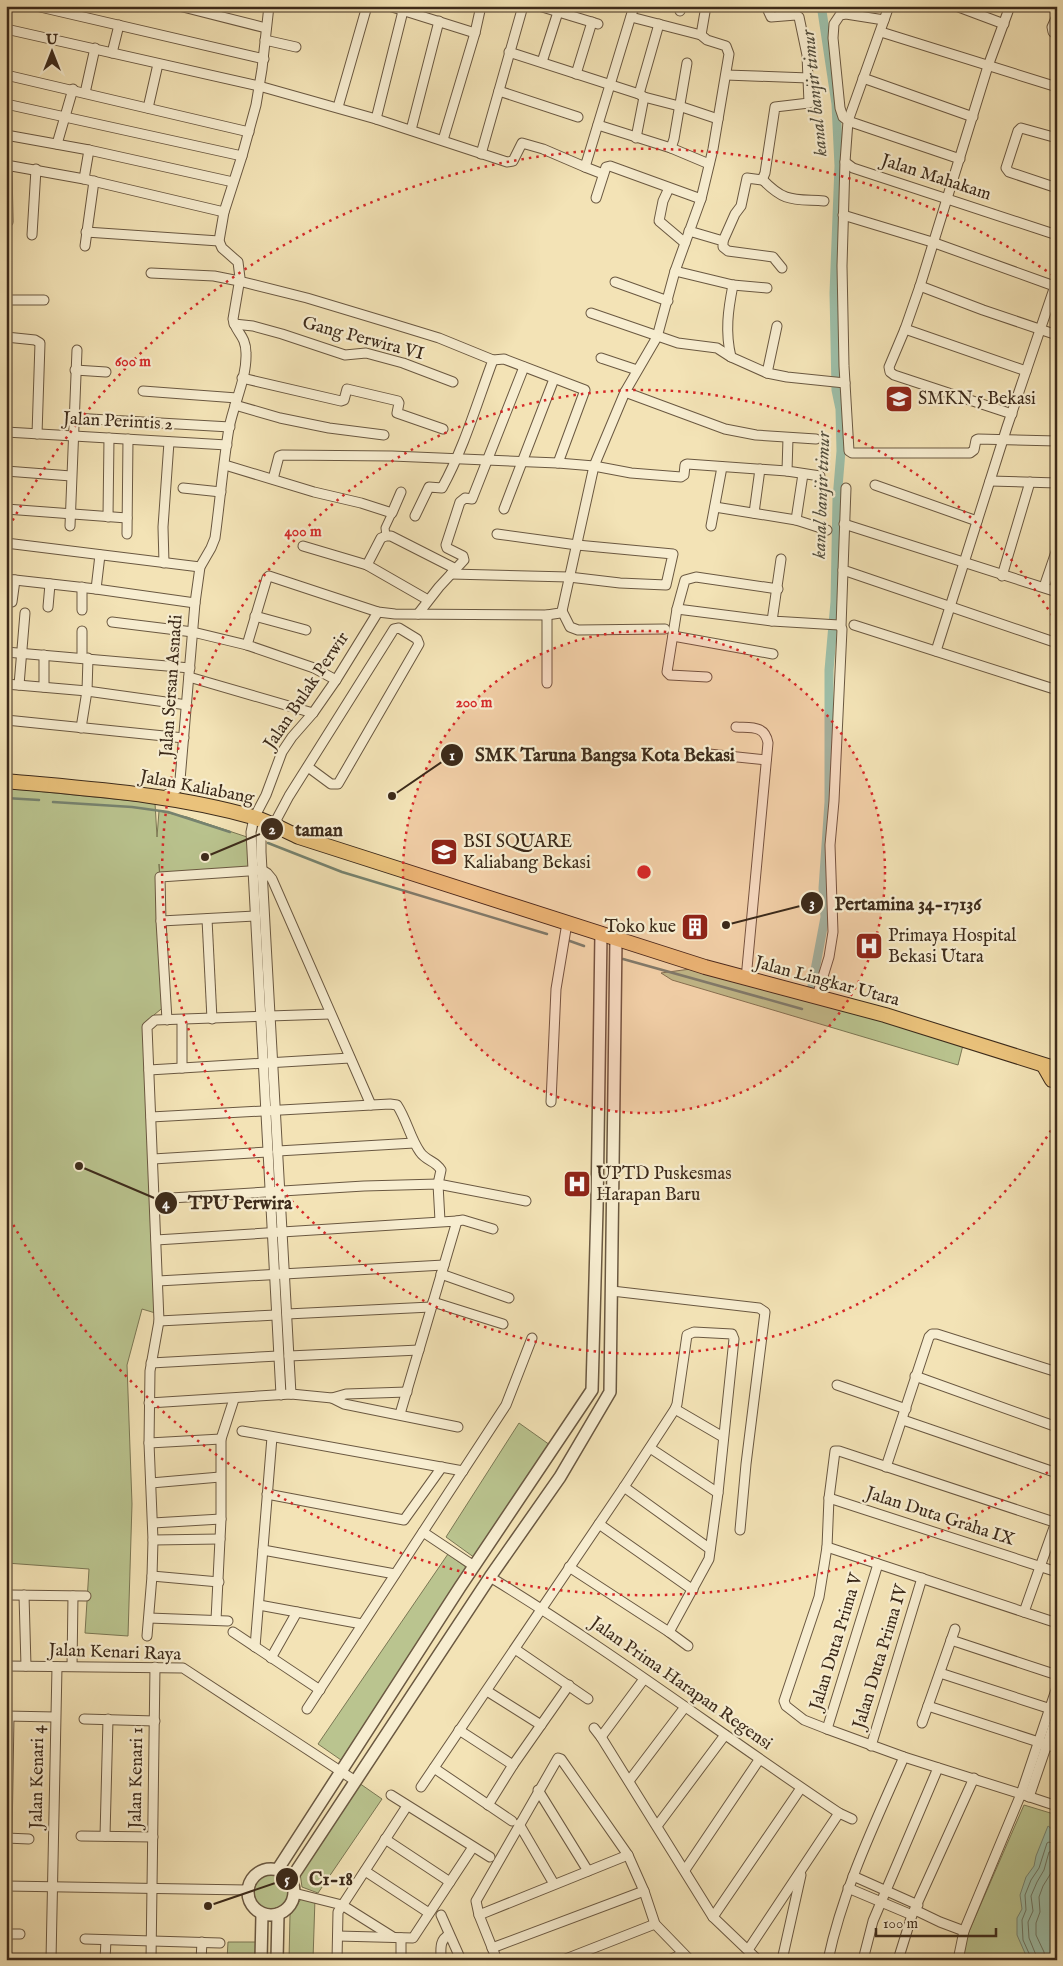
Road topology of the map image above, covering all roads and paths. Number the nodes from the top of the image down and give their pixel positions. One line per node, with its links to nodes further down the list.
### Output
1 (36, 6): 23 (street)
2 (179, 6): 24 (street)
3 (269, 6): 24 (street)
4 (367, 6): 55 (street)
5 (389, 6): 15 (street)
6 (481, 6): 26 (street)
7 (523, 6): 33 (street)
8 (539, 6): 16 (street)
9 (634, 6): 17 (street)
10 (706, 6): 29 (street)
11 (766, 6): 43 (street)
12 (889, 6): 19 (street)
13 (956, 6): 22 (street)
14 (1010, 6): 22 (street)
15 (403, 11): 20 (street); 59 (street)
16 (558, 12): 36 (street); 40 (street)
17 (631, 16): 21 (street); 45 (street)
18 (1057, 16): 28 (street)
19 (884, 20): 27 (street); 61 (street)
20 (439, 21): 26 (street); 63 (street)
21 (659, 24): 29 (street); 51 (street)
22 (1004, 24): 39 (street)
23 (119, 25): 34 (street); 35 (street)
24 (266, 28): 30 (street)
25 (6, 29): 32 (street)
26 (476, 32): 68 (street)
27 (880, 32): 39 (street); 44 (street)
28 (1057, 34)
29 (701, 35): 42 (street)
30 (265, 40): 31 (street); 35 (street)
31 (296, 46)
32 (95, 48): 34 (street); 50 (street)
33 (509, 52): 36 (street); 49 (street)
34 (112, 53): 38 (street)
35 (264, 58): 46 (street)
36 (542, 62): 40 (street)
37 (687, 63): 53 (street)
38 (158, 64): 46 (street); 54 (street)
39 (988, 66): 47 (street); 58 (street)
40 (576, 74): 45 (street)
41 (6, 75): 48 (street)
42 (726, 75): 43 (street); 60 (street)
43 (809, 78): 82 (street)
44 (863, 78): 58 (street); 61 (street)
45 (611, 85): 51 (street); 62 (street)
46 (259, 86): 55 (street); 64 (street)
47 (1057, 87)
48 (73, 89): 50 (street); 56 (street)
49 (499, 91): 57 (street); 72 (street)
50 (85, 93): 54 (street)
51 (642, 96): 53 (street); 66 (street)
52 (6, 104): 56 (street)
53 (679, 106): 60 (street); 70 (street)
54 (148, 108): 64 (street)
55 (338, 108): 59 (street)
56 (64, 116): 69 (street); 73 (street)
57 (578, 117)
58 (973, 117): 74 (street)
59 (376, 119): 63 (street)
60 (718, 119): 76 (street)
61 (848, 121): 74 (street); 75 (street)
62 (598, 125): 66 (street); 78 (street)
63 (411, 130): 68 (street)
64 (249, 132): 73 (street)
65 (6, 135): 69 (street)
66 (636, 138): 70 (street)
67 (1057, 138): 86 (street)
68 (442, 140): 72 (street)
69 (58, 144): 71 (street)
70 (671, 148): 76 (street)
71 (89, 150): 81 (street); 84 (street)
72 (481, 154): 78 (street)
73 (242, 156): 84 (street)
74 (960, 159): 89 (street)
75 (845, 162): 89 (street, Jalan Mahakam); 92 (street)
76 (709, 164): 88 (street)
77 (7, 165): 79 (street); 93 (street)
78 (585, 167): 80 (street)
79 (36, 169): 81 (street); 97 (street)
80 (603, 174): 85 (street); 87 (street)
81 (84, 179): 83 (street)
82 (762, 179): 90 (street); 99 (street)
83 (94, 181): 91 (street); 95 (street)
84 (233, 182): 91 (street)
85 (669, 188): 88 (street); 101 (street)
86 (1057, 188)
87 (596, 198)
88 (701, 199): 94 (street)
89 (946, 199): 96 (street, Jalan Mahakam); 100 (street)
90 (824, 201)
91 (224, 212): 98 (street)
92 (843, 215): 100 (street); 136 (street)
93 (8, 222)
94 (689, 231): 99 (street); 101 (street)
95 (86, 232): 98 (street); 102 (street)
96 (1057, 234)
97 (32, 235)
98 (219, 241): 106 (street)
99 (723, 241): 103 (street)
100 (932, 242): 108 (street); 110 (street)
101 (685, 243): 104 (street)
102 (85, 246)
103 (782, 268)
104 (675, 271): 109 (street); 114 (street)
105 (151, 273): 106 (street)
106 (239, 281): 116 (street); 126 (street)
107 (615, 282): 114 (street)
108 (1056, 284): 119 (street)
109 (733, 285): 111 (street); 124 (street)
110 (920, 286): 118 (street); 119 (street)
111 (767, 288)
112 (6, 300): 113 (street)
113 (44, 300)
114 (668, 301): 121 (street)
115 (591, 313): 121 (street)
116 (234, 324): 133 (street); 135 (street, Gang Perwira VI)
117 (778, 326): 132 (street)
118 (905, 329): 130 (street); 140 (street)
119 (1040, 329): 120 (street); 130 (street)
120 (1057, 335)
121 (657, 336): 124 (street); 129 (street)
122 (6, 337): 145 (street)
123 (76, 350): 128 (street)
124 (731, 357): 132 (street)
125 (601, 358): 129 (street)
126 (493, 360): 127 (street); 156 (street)
127 (524, 367): 134 (street); 157 (street)
128 (75, 370): 131 (street); 141 (street)
129 (637, 370): 138 (street)
130 (1026, 370): 140 (street)
131 (106, 372)
132 (767, 372): 136 (street)
133 (242, 378): 139 (street); 143 (street)
134 (554, 379): 158 (street); 159 (street)
135 (454, 382)
136 (840, 383): 153 (street)
137 (143, 391): 139 (street)
138 (625, 392): 149 (street); 161 (street)
139 (236, 402): 142 (street); 146 (street)
140 (1012, 414): 153 (street)
141 (74, 418): 142 (street); 147 (street)
142 (230, 427): 155 (street)
143 (442, 429)
144 (6, 432): 145 (street, Jalan Perintis 2)
145 (37, 434): 147 (street, Jalan Perintis 2)
146 (384, 435)
147 (73, 436): 148 (street, Jalan Perintis 2); 167 (street)
148 (109, 438): 152 (street, Jalan Perintis 2); 185 (street)
149 (788, 438): 151 (street); 165 (street)
150 (1056, 438): 153 (street)
151 (816, 439)
152 (128, 440): 154 (street, Jalan Perintis 2); 186 (street)
153 (1004, 440): 170 (street)
154 (168, 442): 155 (street, Jalan Perintis 2); 202 (street)
155 (227, 445): 160 (street)
156 (456, 459): 157 (street); 169 (street); 184 (street)
157 (487, 460): 158 (street); 207 (street)
158 (522, 462): 159 (street); 180 (street)
159 (558, 464): 161 (street)
160 (225, 465): 169 (street); 176 (street)
161 (594, 466): 162 (street); 197 (street)
162 (722, 467): 163 (street); 178 (street)
163 (760, 469): 165 (street); 182 (street)
164 (6, 471): 167 (street)
165 (787, 471): 166 (street)
166 (803, 474): 168 (street); 187 (street)
167 (72, 476): 183 (street)
168 (820, 476)
169 (273, 479): 181 (street)
170 (990, 481): 171 (street); 188 (street)
171 (1030, 482): 172 (street); 208 (street)
172 (1057, 483)
173 (875, 485): 188 (street)
174 (184, 488): 176 (street)
175 (846, 488): 189 (street)
176 (221, 492): 205 (street)
177 (400, 492): 181 (street)
178 (715, 507): 182 (street); 191 (street)
179 (6, 509): 183 (street)
180 (504, 509)
181 (392, 513): 195 (street)
182 (754, 513): 187 (street)
183 (70, 514): 185 (street); 190 (street)
184 (415, 516)
185 (108, 517): 186 (street)
186 (127, 518): 193 (street)
187 (796, 520): 192 (street)
188 (977, 521): 203 (street)
189 (844, 524): 203 (street); 206 (street)
190 (70, 526)
191 (711, 526)
192 (827, 530)
193 (127, 534)
194 (497, 534): 197 (street)
195 (386, 536): 204 (street); 207 (street)
196 (6, 543): 200 (street)
197 (577, 545): 209 (street); 209 (street)
198 (303, 546): 204 (street)
199 (1057, 548): 213 (street)
200 (100, 555): 202 (street); 214 (street)
201 (781, 559): 215 (street)
202 (164, 563): 205 (street)
203 (965, 563): 208 (street); 221 (street)
204 (367, 565): 217 (street)
205 (200, 567): 219 (street, Jalan Sersan Asnadi)
206 (843, 570): 221 (street); 233 (street)
207 (453, 572): 209 (street); 217 (street)
208 (1002, 576): 213 (street)
209 (569, 577): 224 (street)
210 (11, 579): 211 (street); 218 (street)
211 (50, 584): 212 (street); 220 (street)
212 (82, 587): 214 (street); 223 (street)
213 (1044, 587): 216 (street)
214 (96, 589): 219 (street)
215 (778, 589): 222 (street); 230 (street)
216 (1057, 592)
217 (428, 600): 227 (street)
218 (12, 602)
219 (195, 603): 237 (street, Jalan Sersan Asnadi)
220 (48, 607)
221 (950, 607): 239 (street); 241 (street)
222 (677, 609): 230 (street); 238 (street)
223 (82, 610)
224 (562, 611): 228 (street); 234 (street)
225 (378, 612): 227 (street); 229 (street); 249 (street, Jalan Bulak Perwir)
226 (25, 613): 243 (street)
227 (418, 614): 228 (street)
228 (547, 615): 250 (street)
229 (255, 616): 235 (street); 240 (street)
230 (772, 621): 233 (street)
231 (112, 622): 237 (street)
232 (854, 625): 241 (street)
233 (840, 626): 277 (street)
234 (665, 629)
235 (306, 630)
236 (82, 631): 246 (street)
237 (192, 632): 240 (street); 247 (street, Jalan Sersan Asnadi)
238 (673, 636): 244 (street); 248 (street)
239 (1057, 642)
240 (247, 645): 249 (street)
241 (936, 651): 254 (street)
242 (6, 652): 243 (street)
243 (21, 653): 245 (street); 252 (street)
244 (774, 654)
245 (44, 655): 246 (street); 253 (street)
246 (85, 658): 247 (street); 255 (street)
247 (189, 673): 256 (street, Jalan Sersan Asnadi); 257 (street)
248 (707, 677)
249 (336, 680): 257 (street, Jalan Bulak Perwir)
250 (547, 683)
251 (6, 684): 252 (street)
252 (19, 684): 253 (street)
253 (44, 686): 255 (street)
254 (1057, 690)
255 (87, 691): 256 (street); 260 (street)
256 (187, 705): 261 (street, Jalan Sersan Asnadi)
257 (313, 714): 267 (street, Jalan Bulak Perwir)
258 (6, 720): 260 (street)
259 (736, 727): 263 (street)
260 (81, 728): 261 (street)
261 (184, 738): 266 (street, Jalan Sersan Asnadi)
262 (709, 754): 263 (street)
263 (766, 760): 276 (street)
264 (308, 768): 264 (street); 267 (street)
265 (6, 781): 266 (main road, Jalan Kaliabang)
266 (160, 798): 267 (main road, Jalan Kaliabang)
267 (263, 825): 268 (street); 268 (street); 273 (main road, Jalan Kaliabang)
268 (256, 852): 269 (street)
269 (258, 870): 270 (street); 272 (street); 278 (street); 279 (street)
270 (255, 916): 271 (street); 280 (street)
271 (207, 919): 272 (street); 281 (street)
272 (161, 921): 282 (street)
273 (566, 926): 274 (main road, Jalan Kaliabang); 291 (street)
274 (601, 945): 275 (main road, Jalan Lingkar Utara); 300 (street)
275 (616, 948): 276 (main road, Jalan Lingkar Utara); 300 (street)
276 (746, 979): 277 (main road, Jalan Lingkar Utara)
277 (815, 996): 288 (main road, Jalan Lingkar Utara)
278 (330, 1014): 279 (street); 284 (street)
279 (270, 1017): 280 (street); 285 (street)
280 (261, 1018): 281 (street); 286 (street)
281 (212, 1019): 283 (street)
282 (167, 1020): 283 (street); 289 (street)
283 (182, 1020): 287 (street)
284 (350, 1058): 285 (street); 292 (street)
285 (273, 1062): 286 (street); 293 (street)
286 (263, 1063): 287 (street); 294 (street)
287 (182, 1068): 289 (street)
288 (1050, 1068): 290 (main road, Jalan Lingkar Utara)
289 (149, 1070): 295 (street)
290 (1057, 1081)
291 (550, 1102)
292 (371, 1105): 293 (street); 296 (street)
293 (275, 1110): 294 (street); 297 (street)
294 (266, 1111): 295 (street); 298 (street)
295 (151, 1117): 299 (street)
296 (414, 1144): 297 (street); 301 (street)
297 (278, 1150): 302 (street)
298 (268, 1152): 299 (street); 303 (street)
299 (153, 1159): 304 (street)
300 (606, 1176): 316 (street); 332 (street)
301 (438, 1184): 302 (street); 305 (street); 306 (street)
302 (280, 1192): 303 (street); 309 (street)
303 (270, 1193): 304 (street); 310 (street)
304 (154, 1199): 311 (street)
305 (526, 1201)
306 (440, 1221): 307 (street); 309 (street)
307 (457, 1221): 308 (street); 312 (street)
308 (493, 1229)
309 (282, 1231): 310 (street); 313 (street)
310 (272, 1232): 311 (street); 314 (street)
311 (156, 1240): 315 (street)
312 (442, 1270): 313 (street); 317 (street); 318 (street)
313 (284, 1274): 314 (street); 319 (street)
314 (274, 1275): 315 (street); 320 (street)
315 (158, 1281): 321 (street)
316 (612, 1291): 332 (street); 364 (street)
317 (508, 1298)
318 (432, 1305): 319 (street); 322 (street); 324 (street)
319 (287, 1314): 326 (street)
320 (276, 1315): 321 (street); 325 (street)
321 (159, 1321): 327 (street)
322 (503, 1324)
323 (532, 1338): 352 (street)
324 (419, 1350): 326 (street); 331 (street)
325 (278, 1356): 327 (street); 334 (street)
326 (289, 1356): 333 (street)
327 (151, 1363): 337 (street)
328 (1057, 1372): 329 (street)
329 (916, 1376): 339 (street); 343 (street)
330 (837, 1386): 339 (street)
331 (407, 1392): 335 (street); 340 (street)
332 (600, 1392): 372 (street); 378 (street)
333 (291, 1394): 334 (street); 335 (street)
334 (281, 1395): 336 (street)
335 (332, 1398): 340 (street)
336 (234, 1399): 337 (street); 347 (street)
337 (149, 1403): 348 (street)
338 (675, 1409): 345 (street); 345 (street); 349 (street)
339 (906, 1409): 341 (street)
340 (400, 1414): 342 (street)
341 (902, 1420): 350 (street); 353 (street)
342 (458, 1427)
343 (1057, 1427)
344 (242, 1431): 346 (street)
345 (723, 1436): 357 (street)
346 (272, 1437): 351 (street); 358 (street)
347 (221, 1439): 348 (street); 354 (street)
348 (149, 1443): 355 (street)
349 (650, 1448): 356 (street); 357 (street)
350 (886, 1467): 359 (street); 361 (street)
351 (442, 1468): 352 (street); 358 (street)
352 (463, 1471): 365 (street)
353 (1057, 1473)
354 (220, 1477): 355 (street); 360 (street)
355 (151, 1483): 362 (street)
356 (624, 1488): 363 (street); 369 (street)
357 (718, 1493): 369 (street)
358 (267, 1494): 370 (street)
359 (828, 1498): 368 (street); 374 (street, Jalan Duta Graha IX)
360 (221, 1519): 362 (street); 366 (street)
361 (1056, 1521): 374 (street)
362 (153, 1523): 367 (street)
363 (599, 1524): 373 (street); 381 (street)
364 (740, 1530)
365 (423, 1532): 372 (street, Jalan Prima Harapan Regensi); 376 (street)
366 (220, 1539): 367 (street); 380 (street)
367 (153, 1540): 377 (street)
368 (828, 1547): 371 (street); 430 (street)
369 (710, 1549): 381 (street)
370 (263, 1550): 376 (street); 386 (street)
371 (878, 1564): 379 (street); 430 (street, Jalan Duta Prima V)
372 (475, 1566): 378 (street, Jalan Prima Harapan Regensi); 442 (street)
373 (569, 1567): 387 (street); 397 (street)
374 (1040, 1567): 375 (street, Jalan Duta Graha IX); 389 (street)
375 (1057, 1572)
376 (395, 1574): 394 (street)
377 (152, 1576): 380 (street); 390 (street)
378 (489, 1576): 387 (street, Jalan Prima Harapan Regensi); 442 (street)
379 (922, 1578): 389 (street); 435 (street, Jalan Duta Prima IV)
380 (219, 1582): 391 (street)
381 (693, 1590): 397 (street)
382 (11, 1595): 383 (street)
383 (24, 1595): 384 (street); 405 (street)
384 (73, 1596): 385 (street); 406 (street)
385 (86, 1596)
386 (259, 1605): 388 (street); 401 (street)
387 (541, 1609): 402 (street); 411 (street, Jalan Prima Harapan Regensi)
388 (297, 1612): 394 (street); 403 (street)
389 (1024, 1612): 393 (street)
390 (149, 1618): 391 (street); 398 (street)
391 (216, 1620): 392 (street)
392 (228, 1621)
393 (1057, 1623)
394 (362, 1624): 414 (street)
395 (955, 1629): 399 (street)
396 (233, 1632): 401 (street)
397 (669, 1632): 400 (street)
398 (146, 1636)
399 (951, 1640): 409 (street); 410 (street)
400 (688, 1646)
401 (255, 1647): 403 (street)
402 (516, 1649): 412 (street); 415 (street)
403 (271, 1658): 414 (street)
404 (6, 1666): 405 (street, Jalan Kenari Raya)
405 (26, 1666): 407 (street, Jalan Kenari Raya)
406 (72, 1666): 407 (street, Jalan Kenari Raya); 408 (street, Jalan Kenari Raya)
407 (57, 1667): 423 (street, Jalan Kenari 4)
408 (156, 1667): 426 (street, Jalan Kenari 1); 442 (street, Jalan Kenari Raya)
409 (940, 1673): 417 (street); 420 (street)
410 (1057, 1675)
411 (644, 1679): 418 (street, Jalan Prima Harapan Regensi); 433 (street)
412 (570, 1685): 416 (street); 428 (street)
413 (1057, 1687): 420 (street)
414 (320, 1690): 419 (street)
415 (488, 1691): 428 (street); 431 (street)
416 (588, 1699)
417 (928, 1706): 427 (street); 434 (street)
418 (685, 1707): 432 (street, Jalan Prima Harapan Regensi); 444 (street)
419 (307, 1709)
420 (1053, 1710): 434 (street)
421 (1057, 1715): 434 (street)
422 (8, 1716): 423 (street); 450 (street)
423 (55, 1717): 477 (street, Jalan Kenari 4)
424 (84, 1719): 425 (street)
425 (108, 1720): 426 (street); 459 (street)
426 (155, 1721): 461 (street, Jalan Kenari 1)
427 (922, 1723)
428 (541, 1725): 439 (street)
429 (594, 1728): 433 (street)
430 (827, 1729): 435 (street)
431 (460, 1730): 439 (street); 440 (street)
432 (725, 1735): 438 (street, Jalan Prima Harapan Regensi); 457 (street)
433 (601, 1737): 444 (street)
434 (1043, 1744): 436 (street); 448 (street)
435 (871, 1746): 437 (street)
436 (1057, 1748)
437 (904, 1756): 441 (street); 472 (street)
438 (759, 1760): 446 (street, Jalan Prima Harapan Regensi); 468 (street)
439 (513, 1765): 451 (street)
440 (434, 1768): 445 (street); 451 (street)
441 (938, 1768): 443 (street); 482 (street)
442 (347, 1776): 467 (street); 473 (street)
443 (974, 1778): 448 (street); 486 (street)
444 (629, 1781): 457 (street)
445 (420, 1788)
446 (801, 1788): 454 (street, Jalan Prima Harapan Regensi); 492 (street)
447 (538, 1790): 456 (street); 465 (street); 471 (street)
448 (1025, 1795): 453 (street); 494 (street)
449 (391, 1796): 452 (street)
450 (7, 1800): 460 (street)
451 (488, 1805): 456 (street)
452 (407, 1806): 463 (street); 464 (street)
453 (1057, 1806)
454 (839, 1813): 455 (street, Jalan Prima Harapan Regensi); 469 (street)
455 (852, 1819)
456 (516, 1823): 475 (street); 491 (street)
457 (657, 1826): 468 (street)
458 (81, 1836): 459 (street)
459 (105, 1836): 461 (street)
460 (7, 1838): 462 (street)
461 (152, 1838): 479 (street, Jalan Kenari 1)
462 (29, 1839)
463 (385, 1840): 470 (street); 474 (street)
464 (473, 1847): 466 (street); 474 (street)
465 (628, 1855): 471 (street); 481 (street)
466 (490, 1857)
467 (278, 1869): 473 (street); 480 (street)
468 (685, 1870): 492 (street)
469 (802, 1870): 506 (street); 523 (street)
470 (365, 1871): 485 (street); 487 (street)
471 (588, 1871): 475 (street)
472 (853, 1876): 478 (street); 482 (street)
473 (291, 1879): 483 (street)
474 (450, 1882): 487 (street)
475 (554, 1884): 491 (street)
476 (6, 1886): 477 (street)
477 (52, 1887): 479 (street); 509 (street, Jalan Kenari 4)
478 (848, 1888): 484 (street); 524 (street)
479 (151, 1890): 480 (street); 502 (street, Jalan Kenari 1)
480 (247, 1890): 488 (street)
481 (644, 1891): 493 (street); 505 (street)
482 (886, 1891): 484 (street); 486 (street)
483 (294, 1893): 485 (street); 489 (street)
484 (881, 1903): 486 (street); 525 (street)
485 (342, 1905): 498 (street); 499 (street)
486 (915, 1910): 494 (street); 526 (street)
487 (429, 1913): 499 (street)
488 (262, 1914): 489 (street); 513 (street)
489 (278, 1914): 514 (street)
490 (441, 1915): 497 (street)
491 (479, 1915): 505 (street)
492 (713, 1917): 506 (street)
493 (655, 1924): 507 (street); 520 (street)
494 (964, 1931): 527 (street)
495 (7, 1934): 496 (street); 508 (street)
496 (20, 1934)
497 (450, 1935): 517 (street); 518 (street)
498 (338, 1936): 499 (street); 515 (street)
499 (397, 1938): 516 (street)
500 (85, 1939): 501 (street)
501 (106, 1940): 502 (street); 510 (street)
502 (151, 1940): 503 (street); 511 (street, Jalan Kenari 1)
503 (202, 1942): 504 (street); 512 (street)
504 (220, 1943)
505 (492, 1948): 519 (street)
506 (748, 1950): 522 (street)
507 (687, 1957): 521 (street)
508 (6, 1960)
509 (51, 1960)
510 (105, 1960)
511 (151, 1960)
512 (201, 1960)
513 (261, 1960)
514 (277, 1960)
515 (337, 1960)
516 (400, 1960)
517 (441, 1960)
518 (461, 1960)
519 (497, 1960)
520 (563, 1960)
521 (669, 1960)
522 (758, 1960)
523 (782, 1960)
524 (828, 1960)
525 (863, 1960)
526 (898, 1960)
527 (958, 1960)

